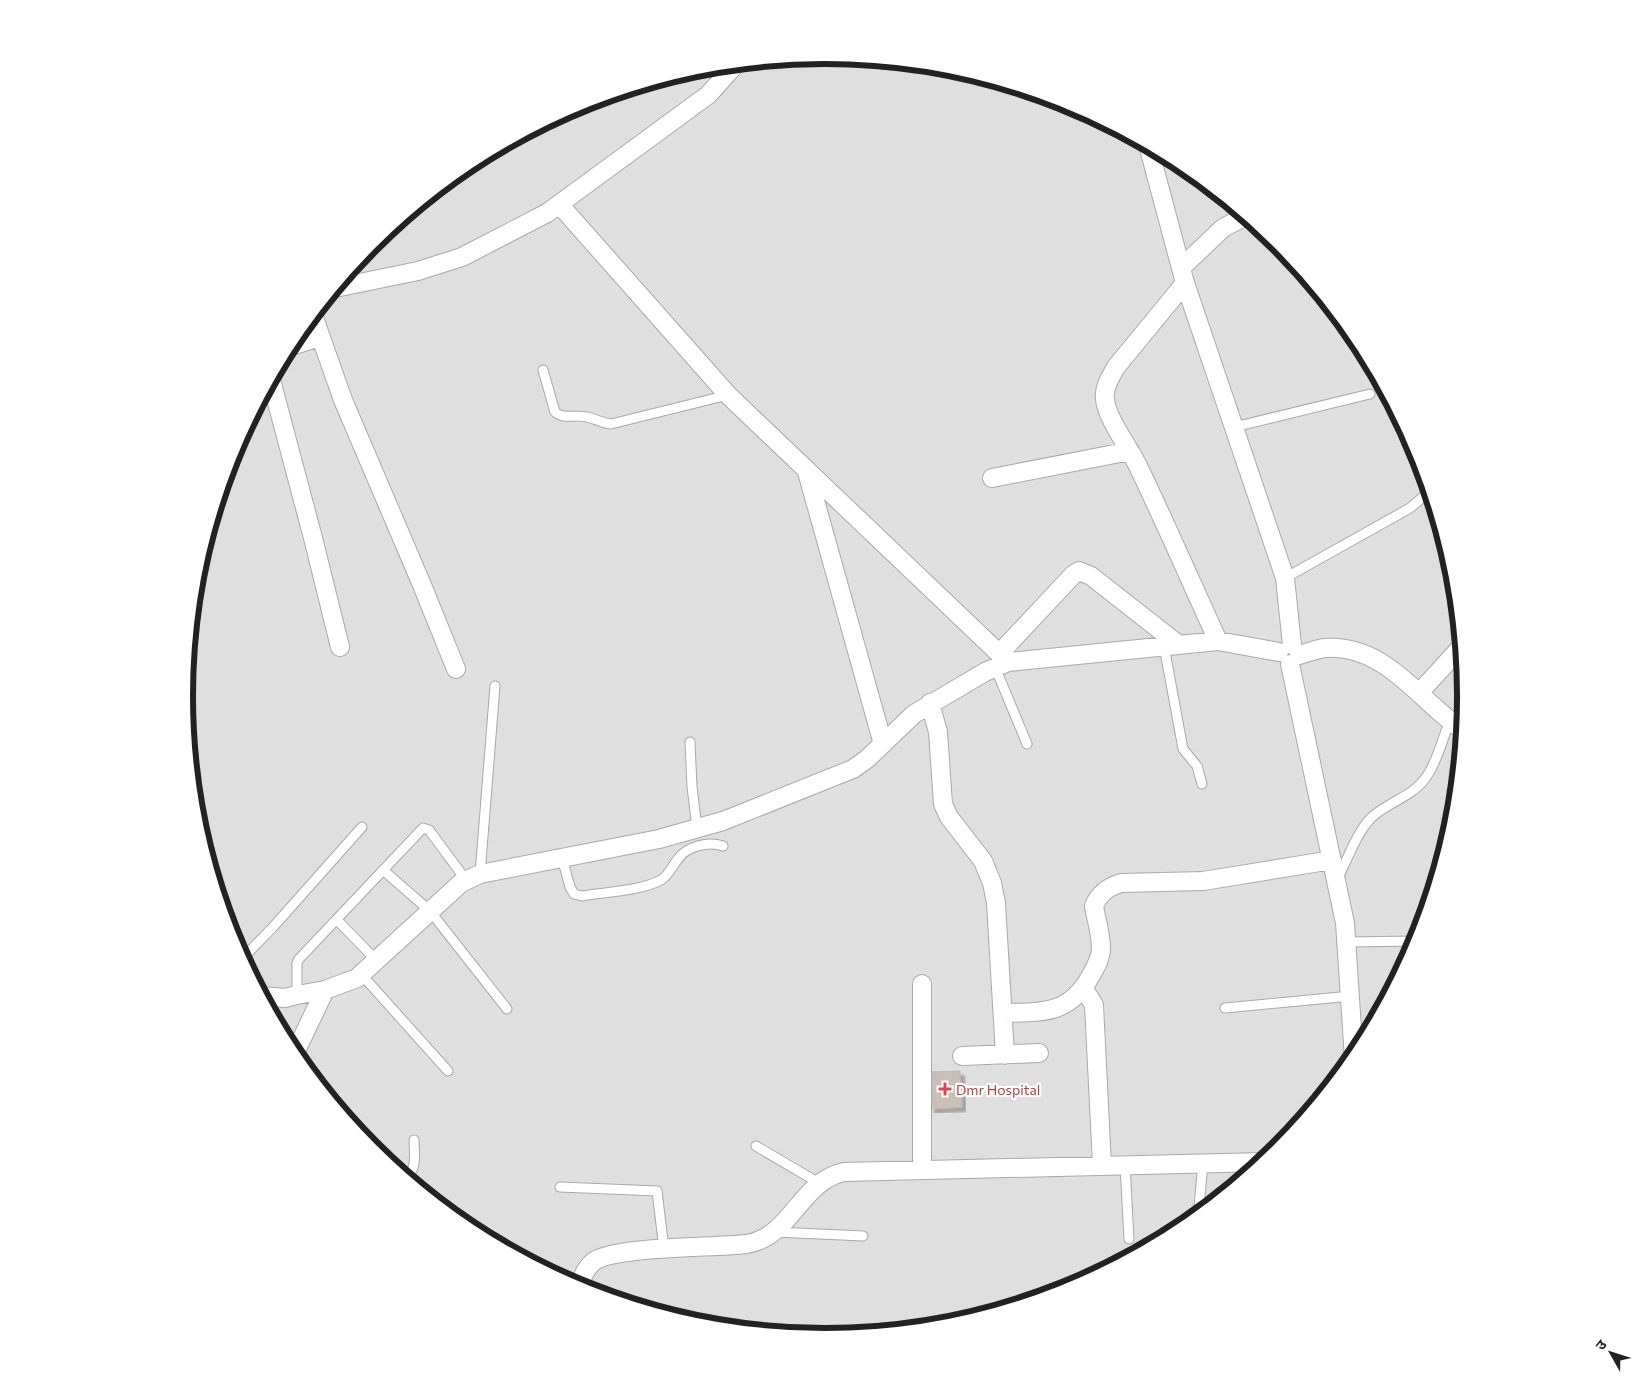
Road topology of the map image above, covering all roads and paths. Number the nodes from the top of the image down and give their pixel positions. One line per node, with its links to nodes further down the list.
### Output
1 (729, 71): 3 (street)
2 (1150, 154): 5 (street)
3 (559, 204): 6 (street); 12 (street)
4 (1240, 219): 5 (street)
5 (1183, 275): 14 (street); 15 (street)
6 (344, 286)
7 (315, 323): 8 (street)
8 (320, 337): 9 (street); 26 (street)
9 (300, 343)
10 (543, 370): 12 (lane)
11 (273, 389): 22 (street)
12 (728, 394): 16 (street)
13 (1370, 394): 14 (lane)
14 (1234, 427): 19 (street)
15 (1130, 451): 17 (street); 20 (street)
16 (807, 470): 25 (street); 32 (street)
17 (992, 478)
18 (1426, 495): 19 (lane)
19 (1284, 578): 24 (street)
20 (1218, 641): 21 (street); 24 (street)
21 (1172, 646): 25 (street); 25 (street); 34 (lane)
22 (340, 647)
23 (1457, 652): 28 (street)
24 (1290, 654): 28 (street); 39 (street)
25 (1000, 661): 29 (street); 33 (lane)
26 (456, 669)
27 (495, 686): 41 (lane)
28 (1419, 693): 30 (street)
29 (930, 704): 32 (street); 58 (street)
30 (1457, 726): 42 (lane)
31 (690, 742): 36 (lane)
32 (883, 744): 36 (street)
33 (1027, 744)
34 (1202, 784)
35 (362, 827): 47 (lane)
36 (697, 828): 38 (street)
37 (723, 846): 38 (lane)
38 (562, 858): 41 (street)
39 (1332, 860): 42 (street); 51 (street)
40 (382, 870): 41 (lane); 43 (lane); 44 (lane)
41 (473, 877): 43 (street)
42 (1336, 881): 46 (street)
43 (430, 911): 48 (street); 57 (lane)
44 (336, 920): 48 (lane); 53 (lane)
45 (1409, 941): 46 (lane)
46 (1347, 942): 54 (street)
47 (248, 953)
48 (376, 960): 49 (street)
49 (360, 974): 52 (street); 64 (lane)
50 (922, 984): 71 (street)
51 (1084, 989): 58 (street); 69 (street)
52 (325, 990): 53 (street); 59 (street)
53 (297, 996): 55 (street)
54 (1351, 996): 56 (lane); 60 (street)
55 (269, 997)
56 (1225, 1008)
57 (507, 1009)
58 (1003, 1013): 62 (street)
59 (298, 1046)
60 (1353, 1046)
61 (1039, 1053): 62 (street)
62 (1005, 1055): 63 (street)
63 (962, 1056)
64 (448, 1071)
65 (414, 1140): 72 (lane)
66 (756, 1146): 73 (lane)
67 (1254, 1162): 68 (street)
68 (1203, 1163): 70 (street); 75 (lane)
69 (1102, 1165): 70 (street); 71 (street)
70 (1125, 1165): 78 (lane)
71 (922, 1170): 73 (street)
72 (410, 1174)
73 (819, 1183): 76 (street)
74 (560, 1187): 79 (lane)
75 (1199, 1207)
76 (775, 1232): 77 (lane); 79 (street)
77 (863, 1236)
78 (1129, 1239)
79 (664, 1249): 80 (street)
80 (582, 1281)

